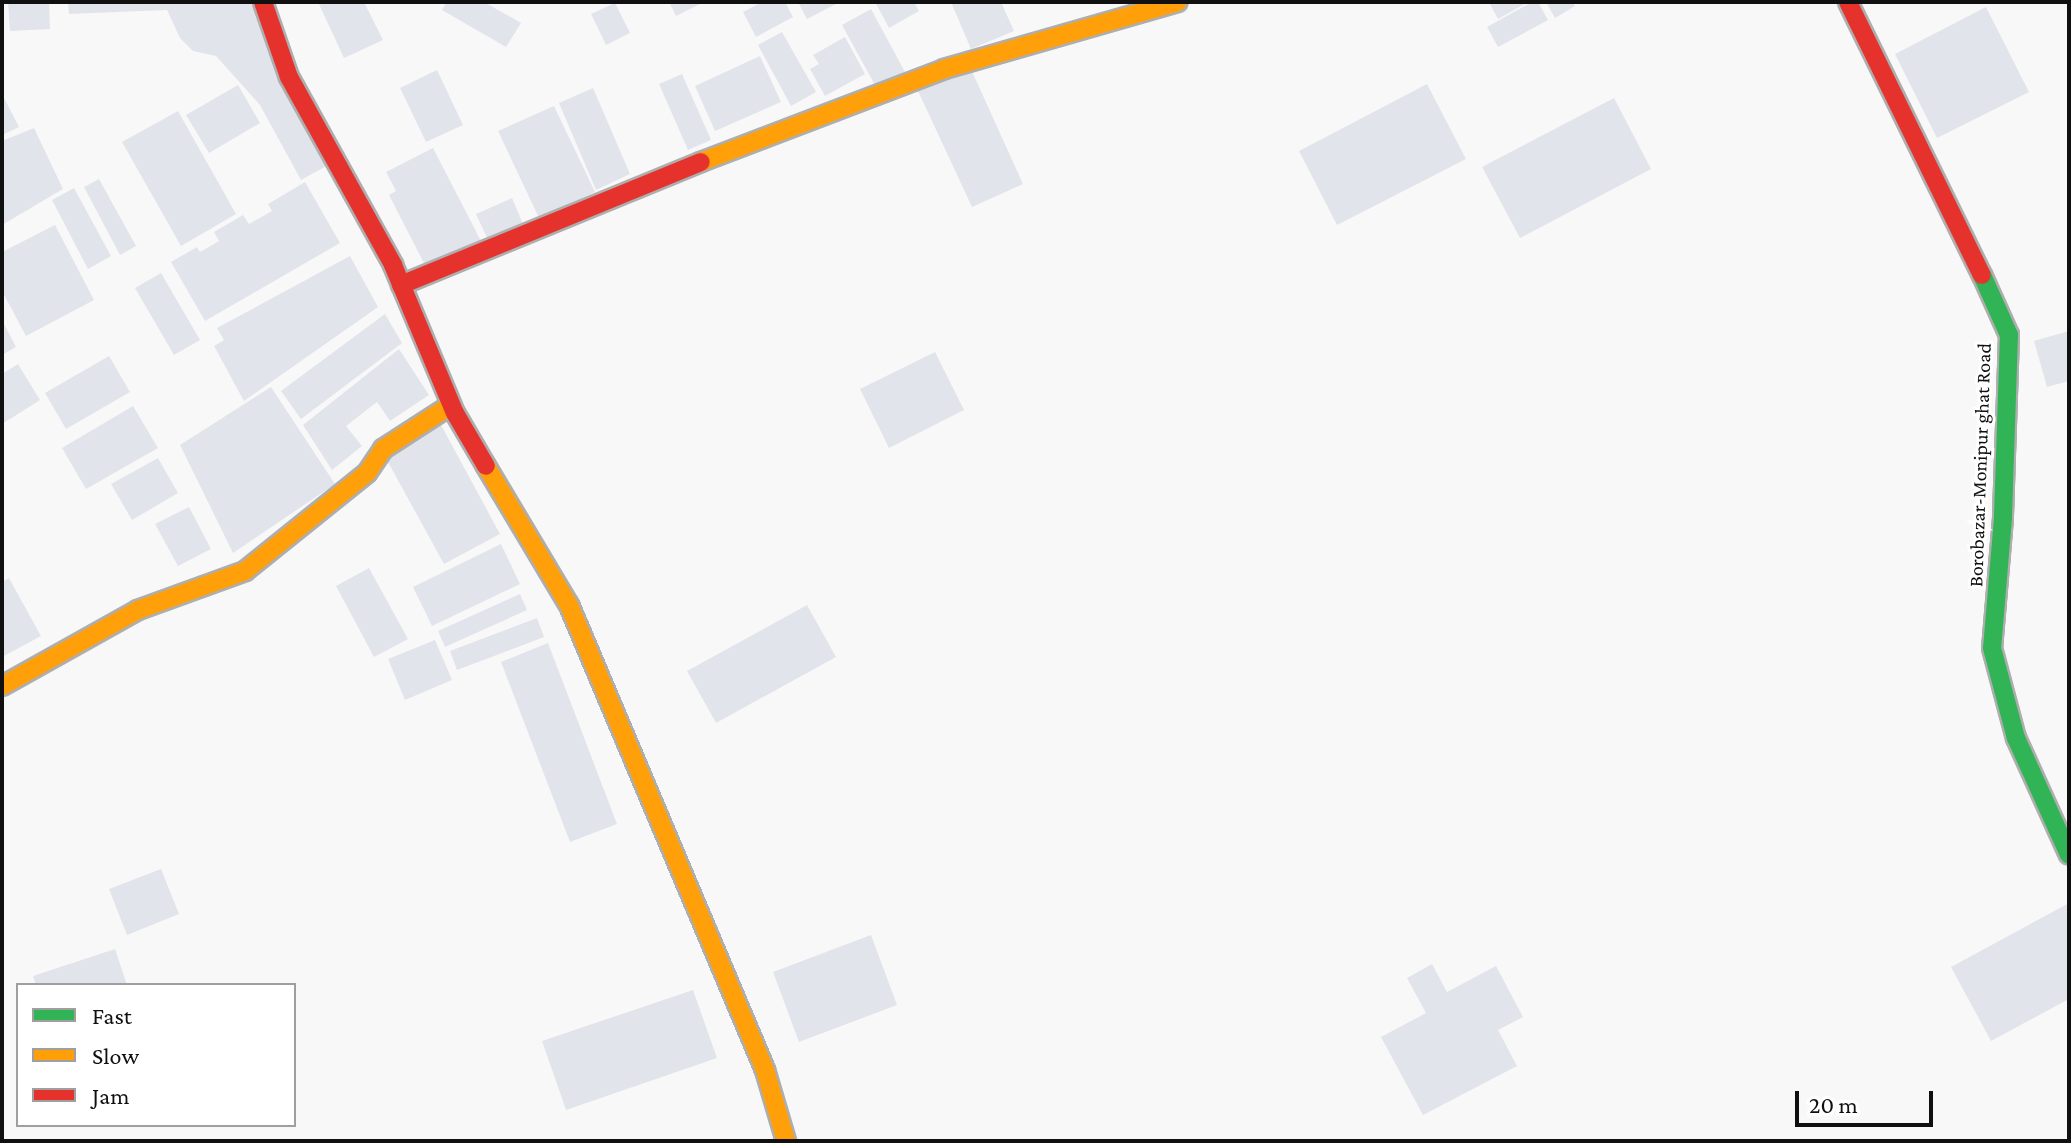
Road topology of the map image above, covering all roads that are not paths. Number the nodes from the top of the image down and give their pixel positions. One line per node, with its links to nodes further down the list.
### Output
1 (263, 2): 4 (street)
2 (1178, 2): 4 (street)
3 (1848, 2): 7 (street, Borobazar-Monipur ghat Road)
4 (401, 285): 5 (street)
5 (451, 405): 6 (street); 8 (street)
6 (2, 686)
7 (2069, 855)
8 (786, 1141)

